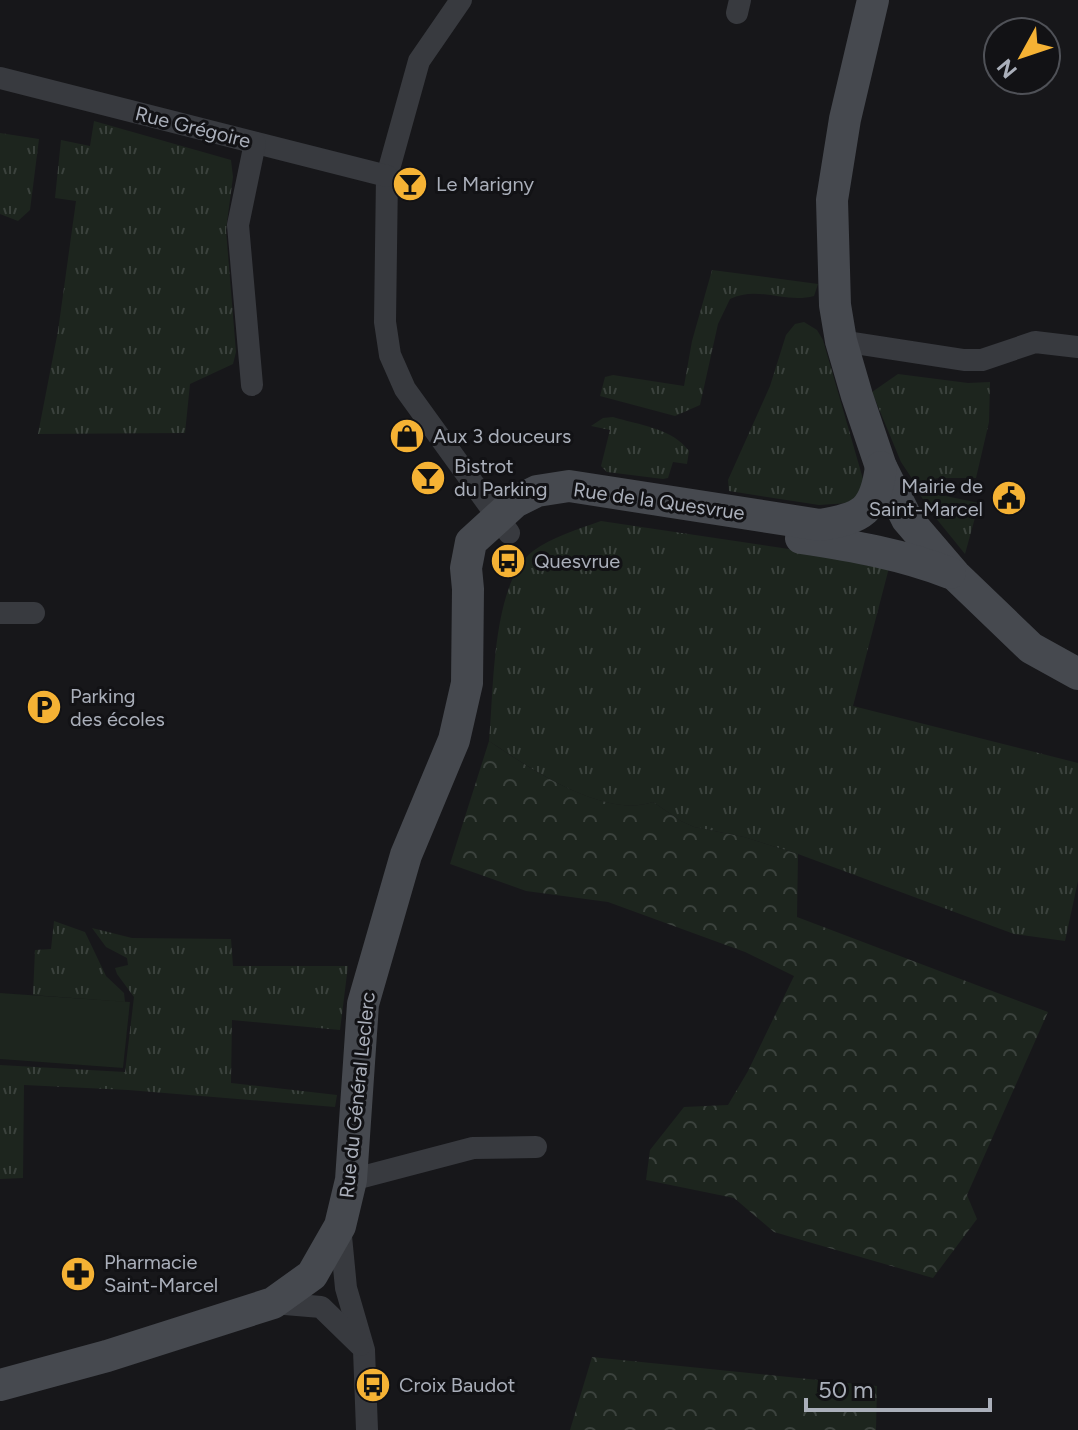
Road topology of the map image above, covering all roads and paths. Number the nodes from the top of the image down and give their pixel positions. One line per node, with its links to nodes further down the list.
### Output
1 (461, 0): 5 (street)
2 (873, 0): 6 (street)
3 (0, 78): 4 (street, Rue Grégoire)
4 (255, 143): 5 (street, Rue Grégoire); 8 (street)
5 (387, 176): 11 (street)
6 (841, 341): 7 (street); 9 (street)
7 (1078, 347)
8 (252, 385)
9 (881, 467): 10 (street); 11 (street, Rue de la Quesvrue)
10 (907, 519): 12 (street); 13 (street)
11 (503, 525): 12 (street, Rue de la Quesvrue); 14 (street, Rue de la Quesvrue)
12 (863, 547): 13 (street, Rue de la Quesvrue)
13 (955, 575): 17 (street)
14 (468, 589): 19 (street, Rue du Général Leclerc)
15 (0, 613): 16 (street)
16 (34, 613)
17 (1078, 674)
18 (536, 1147): 19 (street)
19 (351, 1180): 20 (street, Rue du Général Leclerc)
20 (340, 1226): 21 (street, Rue du Général Leclerc); 22 (street)
21 (273, 1303): 22 (street); 23 (street, Rue du Général Leclerc)
22 (364, 1350): 24 (street)
23 (0, 1385)
24 (367, 1430)

